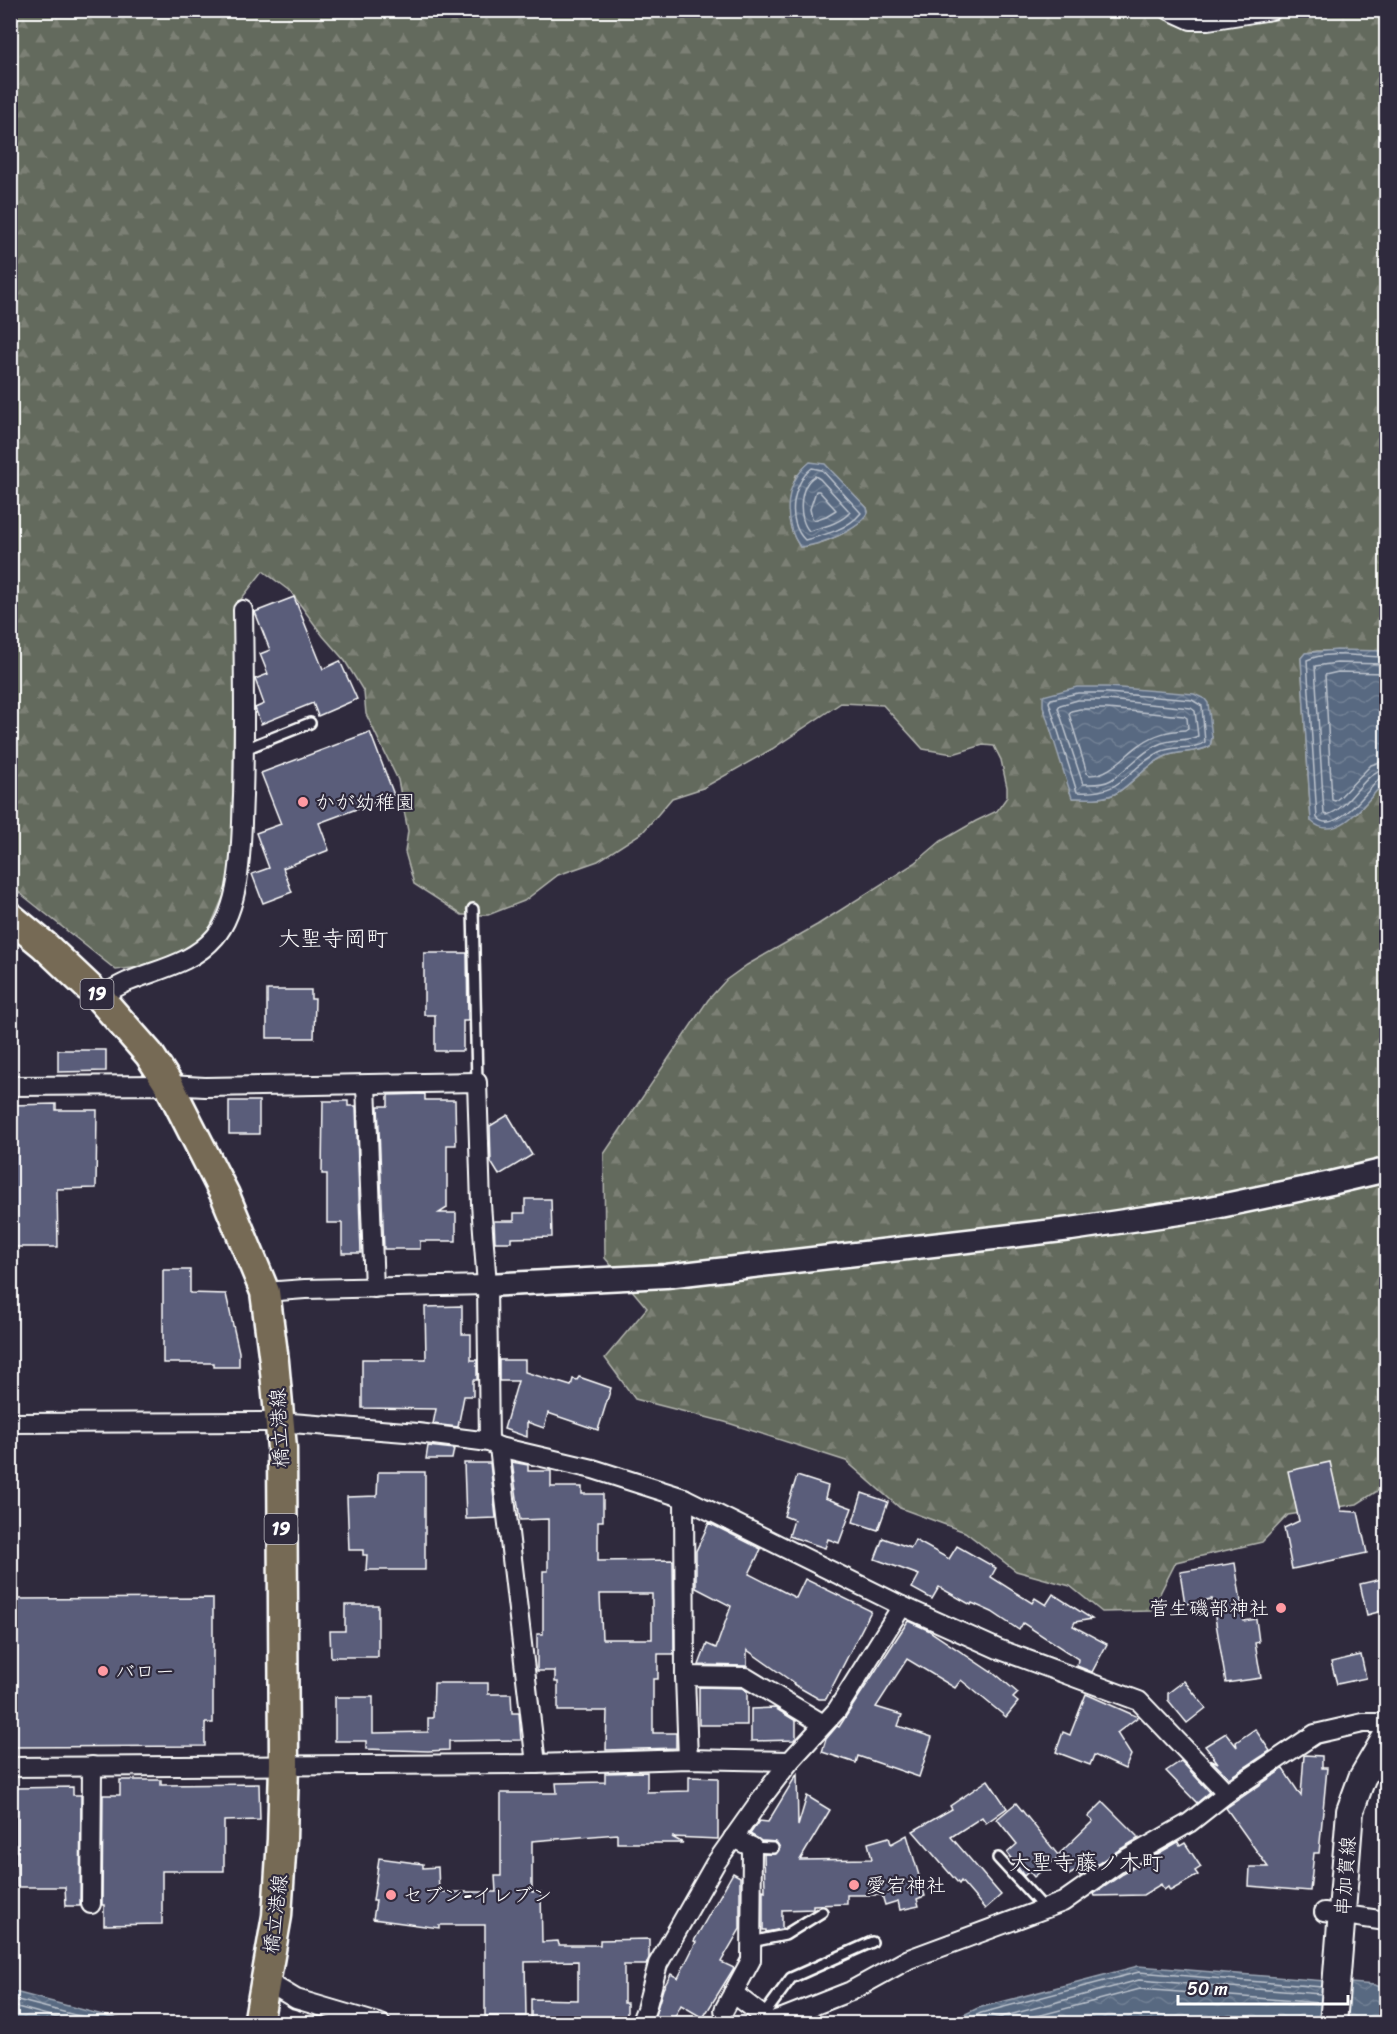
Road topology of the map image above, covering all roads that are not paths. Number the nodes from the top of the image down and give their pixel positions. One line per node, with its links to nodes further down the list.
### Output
1 (1169, 10): 2 (street)
2 (1272, 10)
3 (243, 610): 5 (street)
4 (310, 723): 5 (lane)
5 (244, 749): 8 (street)
6 (473, 909): 9 (lane)
7 (10, 917): 8 (main road, 橋立港線 / 19)
8 (99, 997): 10 (main road, 橋立港線 / 19)
9 (477, 1082): 11 (street); 14 (street)
10 (169, 1084): 11 (street); 12 (street); 16 (main road, 橋立港線 / 19)
11 (366, 1084): 15 (street)
12 (10, 1086)
13 (1386, 1170): 14 (street)
14 (487, 1285): 15 (street); 19 (street)
15 (374, 1288): 16 (street)
16 (265, 1292): 17 (main road, 橋立港線 / 19)
17 (279, 1422): 18 (street); 19 (street); 28 (main road, 橋立港線 / 19)
18 (10, 1423)
19 (494, 1444): 20 (street); 29 (street)
20 (684, 1498): 21 (street); 22 (street)
21 (902, 1606): 24 (street); 32 (street)
22 (685, 1676): 24 (street); 26 (street)
23 (1386, 1723): 32 (street)
24 (823, 1724): 27 (street)
25 (1386, 1737): 40 (main road, 串加賀線)
26 (688, 1759): 27 (street); 29 (street)
27 (790, 1761): 33 (street)
28 (284, 1764): 29 (street); 30 (street); 44 (main road, 橋立港線 / 19)
29 (536, 1764)
30 (92, 1766): 31 (street); 37 (street)
31 (10, 1767)
32 (1227, 1792): 38 (street)
33 (733, 1838): 34 (street); 50 (street)
34 (752, 1847): 35 (lane); 42 (street)
35 (773, 1848)
36 (998, 1858): 38 (lane)
37 (91, 1904)
38 (1045, 1909): 47 (street)
39 (822, 1912): 42 (lane)
40 (1335, 1919): 41 (street); 51 (main road, 串加賀線)
41 (1386, 1921)
42 (751, 1942): 45 (street)
43 (872, 1942): 47 (lane)
44 (265, 1988): 48 (main road, 橋立港線 / 19); 49 (street)
45 (733, 1993): 46 (street); 47 (street)
46 (724, 2010)
47 (764, 2020)
48 (258, 2024)
49 (381, 2024)
50 (640, 2024)
51 (1333, 2024)

